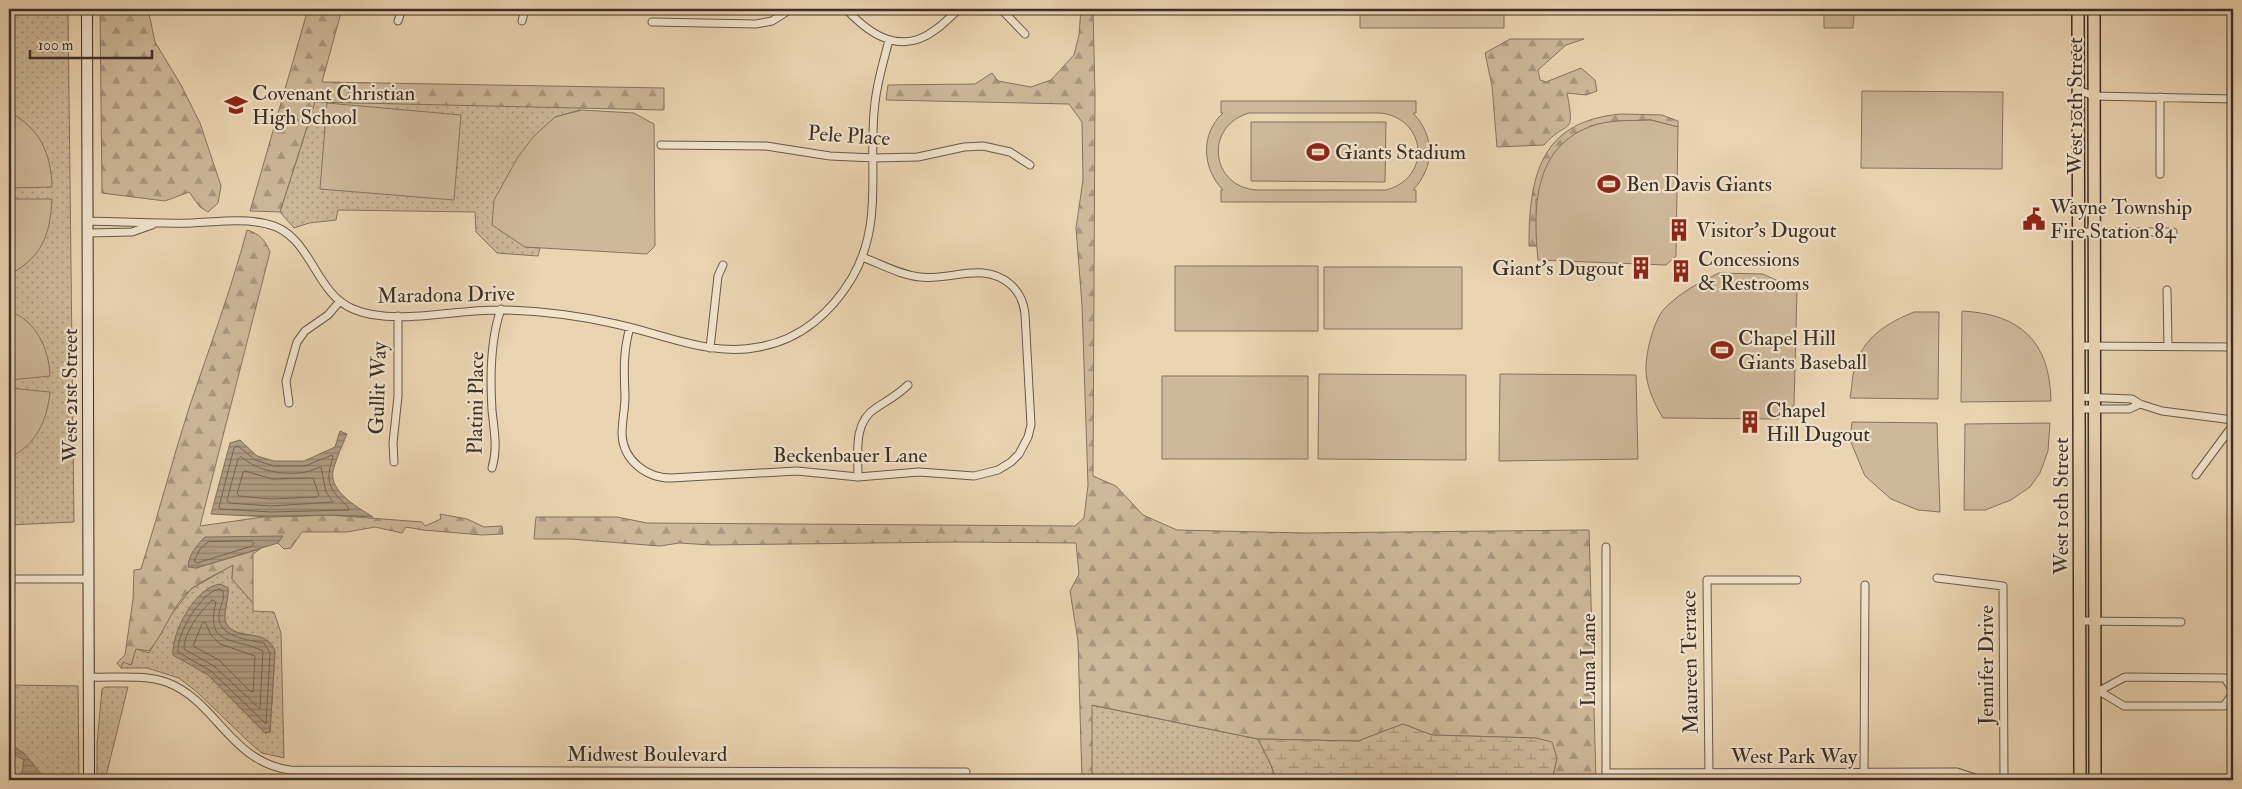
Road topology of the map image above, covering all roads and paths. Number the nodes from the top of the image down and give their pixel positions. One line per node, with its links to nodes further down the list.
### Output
1 (87, 9): 23 (street, West 21st Street)
2 (402, 9): 10 (street)
3 (525, 9): 11 (street)
4 (791, 9): 12 (street)
5 (846, 9): 14 (street)
6 (958, 9): 14 (street)
7 (1001, 9): 13 (street)
8 (2078, 9): 15 (main road, West 10th Street)
9 (2094, 9): 16 (main road, West 10th Street)
10 (398, 21)
11 (522, 22)
12 (652, 22)
13 (1025, 34)
14 (889, 40): 20 (street, Maradona Drive)
15 (2078, 90): 16 (street); 25 (main road, West 10th Street)
16 (2094, 96): 17 (street); 26 (main road, West 10th Street)
17 (2160, 97): 18 (street); 22 (street)
18 (2233, 99)
19 (661, 145): 20 (street, Pele Place)
20 (874, 158): 21 (street, Pele Place); 29 (street, Maradona Drive)
21 (1030, 165)
22 (2160, 174)
23 (89, 221): 24 (street, Maradona Drive); 28 (street, West 21st Street)
24 (157, 224): 28 (street, Maradona Drive); 32 (street, Maradona Drive)
25 (2079, 232): 26 (street); 37 (main road, West 10th Street)
26 (2094, 232): 27 (street); 36 (main road, West 10th Street)
27 (2174, 232)
28 (89, 234): 58 (street, West 21st Street)
29 (862, 256): 40 (street, Maradona Drive); 51 (street, Beckenbauer Lane)
30 (723, 265): 40 (street)
31 (2167, 290): 38 (street)
32 (340, 301): 34 (street, Maradona Drive); 44 (street)
33 (501, 310): 34 (street, Maradona Drive); 35 (street, Maradona Drive); 49 (street, Platini Place)
34 (398, 316): 48 (street, Gullit Way)
35 (630, 327): 40 (street, Maradona Drive); 51 (street, Beckenbauer Lane)
36 (2094, 345): 37 (street); 38 (street); 43 (main road, West 10th Street)
37 (2079, 346): 42 (main road, West 10th Street)
38 (2168, 346): 39 (street)
39 (2233, 347)
40 (710, 348)
41 (908, 385): 51 (street)
42 (2079, 403): 43 (street); 43 (street); 61 (main road, West 10th Street)
43 (2094, 403): 45 (street); 45 (street); 62 (main road, West 10th Street)
44 (289, 404)
45 (2140, 404): 46 (street)
46 (2233, 420)
47 (2233, 425): 50 (street)
48 (394, 462)
49 (492, 468)
50 (2196, 475)
51 (858, 477)
52 (2233, 510): 53 (street)
53 (2233, 527): 55 (street)
54 (1606, 547): 68 (street, Luna Lane)
55 (2233, 560)
56 (1937, 578): 73 (street, Jennifer Drive)
57 (9, 579): 58 (street)
58 (89, 579): 64 (street, West 21st Street)
59 (1797, 580): 70 (street, Maureen Terrace)
60 (1865, 585): 69 (street)
61 (2080, 621): 62 (street); 74 (main road, West 10th Street)
62 (2095, 621): 63 (street); 65 (main road, West 10th Street)
63 (2181, 622)
64 (90, 677): 67 (street, Midwest Boulevard); 71 (street, West 21st Street)
65 (2097, 691): 66 (street); 66 (street); 75 (main road, West 10th Street)
66 (2233, 692)
67 (966, 772)
68 (1606, 773): 70 (street, West Park Way)
69 (1864, 773): 70 (street, West Park Way); 72 (street, West Park Way)
70 (1709, 774)
71 (89, 780)
72 (1981, 780)
73 (2004, 780)
74 (2080, 780)
75 (2095, 780)

